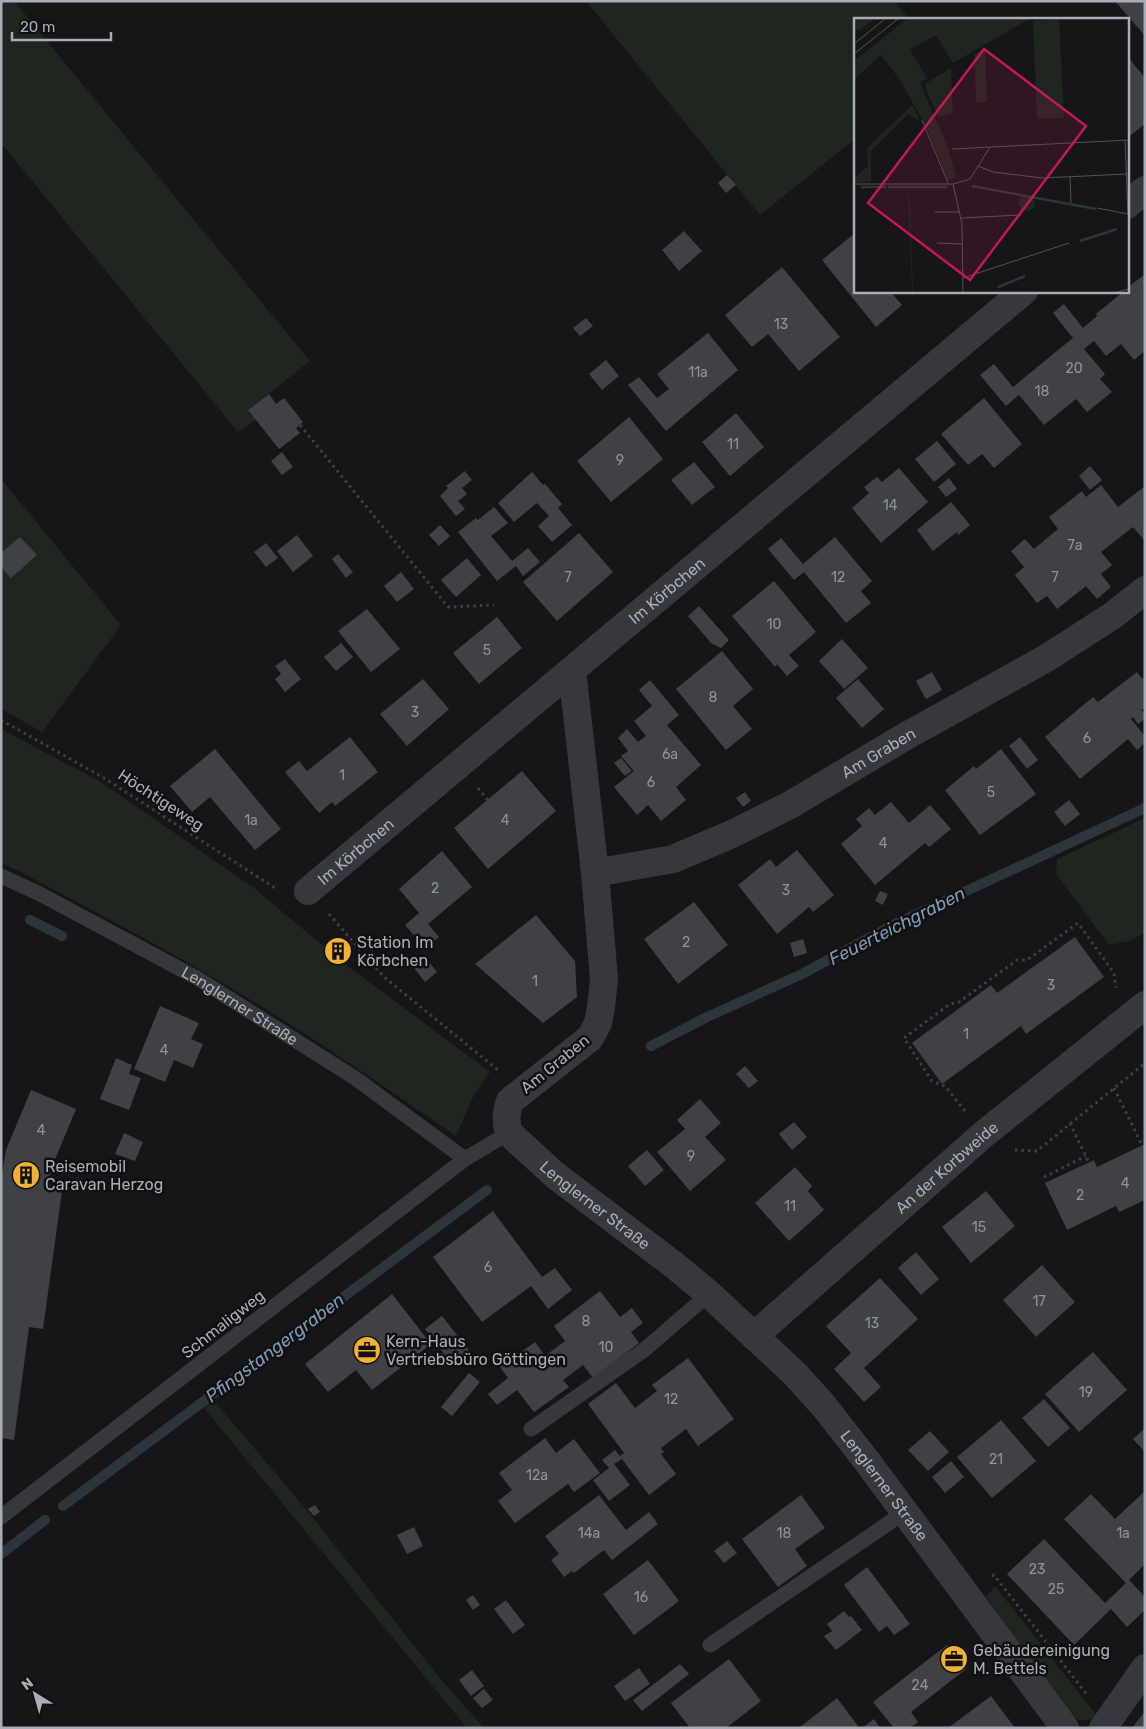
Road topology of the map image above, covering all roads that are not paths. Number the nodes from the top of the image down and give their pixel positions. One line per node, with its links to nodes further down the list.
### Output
1 (1145, 190): 2 (street)
2 (1128, 204)
3 (1023, 292): 5 (street, Im Körbchen)
4 (1145, 590): 6 (street, Am Graben)
5 (572, 670): 6 (street, Am Graben); 8 (street, Im Körbchen)
6 (595, 874): 10 (street, Am Graben)
7 (1, 876): 11 (lane, Lenglerner Straße)
8 (308, 891)
9 (1140, 1009): 13 (street, An der Korbweide)
10 (508, 1133): 11 (lane); 12 (street, Lenglerner Straße)
11 (465, 1159): 16 (lane, Schmaligweg)
12 (710, 1294): 13 (street, Lenglerner Straße); 14 (lane)
13 (754, 1336): 15 (street, Lenglerner Straße)
14 (531, 1430)
15 (905, 1512): 17 (lane); 20 (street, Lenglerner Straße)
16 (1, 1517)
17 (710, 1645)
18 (1145, 1668): 19 (street)
19 (1105, 1724)
20 (1065, 1728)

